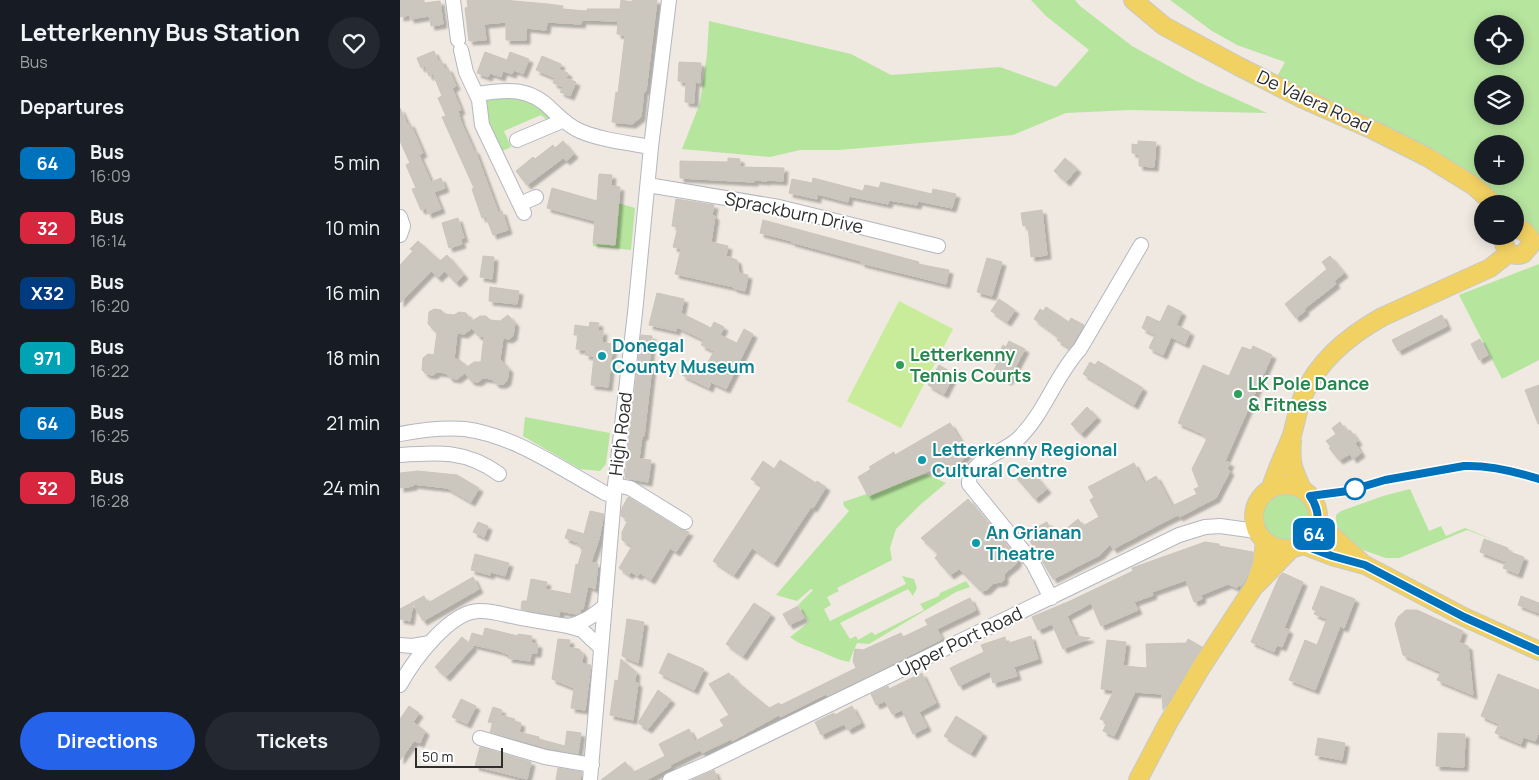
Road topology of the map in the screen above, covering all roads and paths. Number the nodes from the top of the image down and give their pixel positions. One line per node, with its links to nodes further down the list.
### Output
1 (453, 0): 4 (street)
2 (669, 0): 7 (street, High Road)
3 (1133, 0): 9 (main road, De Valera Road)
4 (477, 94): 5 (street); 10 (street)
5 (562, 121): 6 (street); 7 (street)
6 (517, 140)
7 (651, 147): 8 (street, High Road)
8 (648, 185): 17 (street, Sprackburn Drive); 25 (street, High Road)
9 (1484, 195)
10 (536, 197)
11 (400, 217): 13 (street)
12 (1524, 231): 18 (main road)
13 (400, 235)
14 (1141, 245): 32 (street)
15 (1506, 245): 19 (main road)
16 (1508, 245): 18 (main road)
17 (938, 246)
18 (1534, 246)
19 (1292, 433): 23 (main road); 24 (main road)
20 (400, 434): 25 (street)
21 (400, 455): 22 (street)
22 (499, 474)
23 (1271, 488): 24 (main road); 28 (main road)
24 (1302, 489): 27 (main road)
25 (615, 491): 26 (street); 33 (street, High Road)
26 (685, 522)
27 (1318, 523): 29 (main road); 30 (main road)
28 (1260, 537): 29 (main road); 31 (main road); 32 (street, Upper Port Road)
29 (1297, 547): 30 (main road); 31 (main road)
30 (1365, 565): 38 (main road)
31 (1255, 585): 44 (main road)
32 (1051, 598): 43 (street, Upper Port Road)
33 (605, 606): 34 (street); 37 (street, High Road)
34 (568, 626): 35 (street); 37 (street)
35 (430, 643): 36 (street); 39 (street)
36 (400, 645)
37 (601, 648): 41 (street, High Road)
38 (1539, 650)
39 (400, 686)
40 (480, 738): 41 (street)
41 (592, 766): 42 (street, High Road)
42 (590, 780)
43 (670, 780)
44 (1138, 780)

